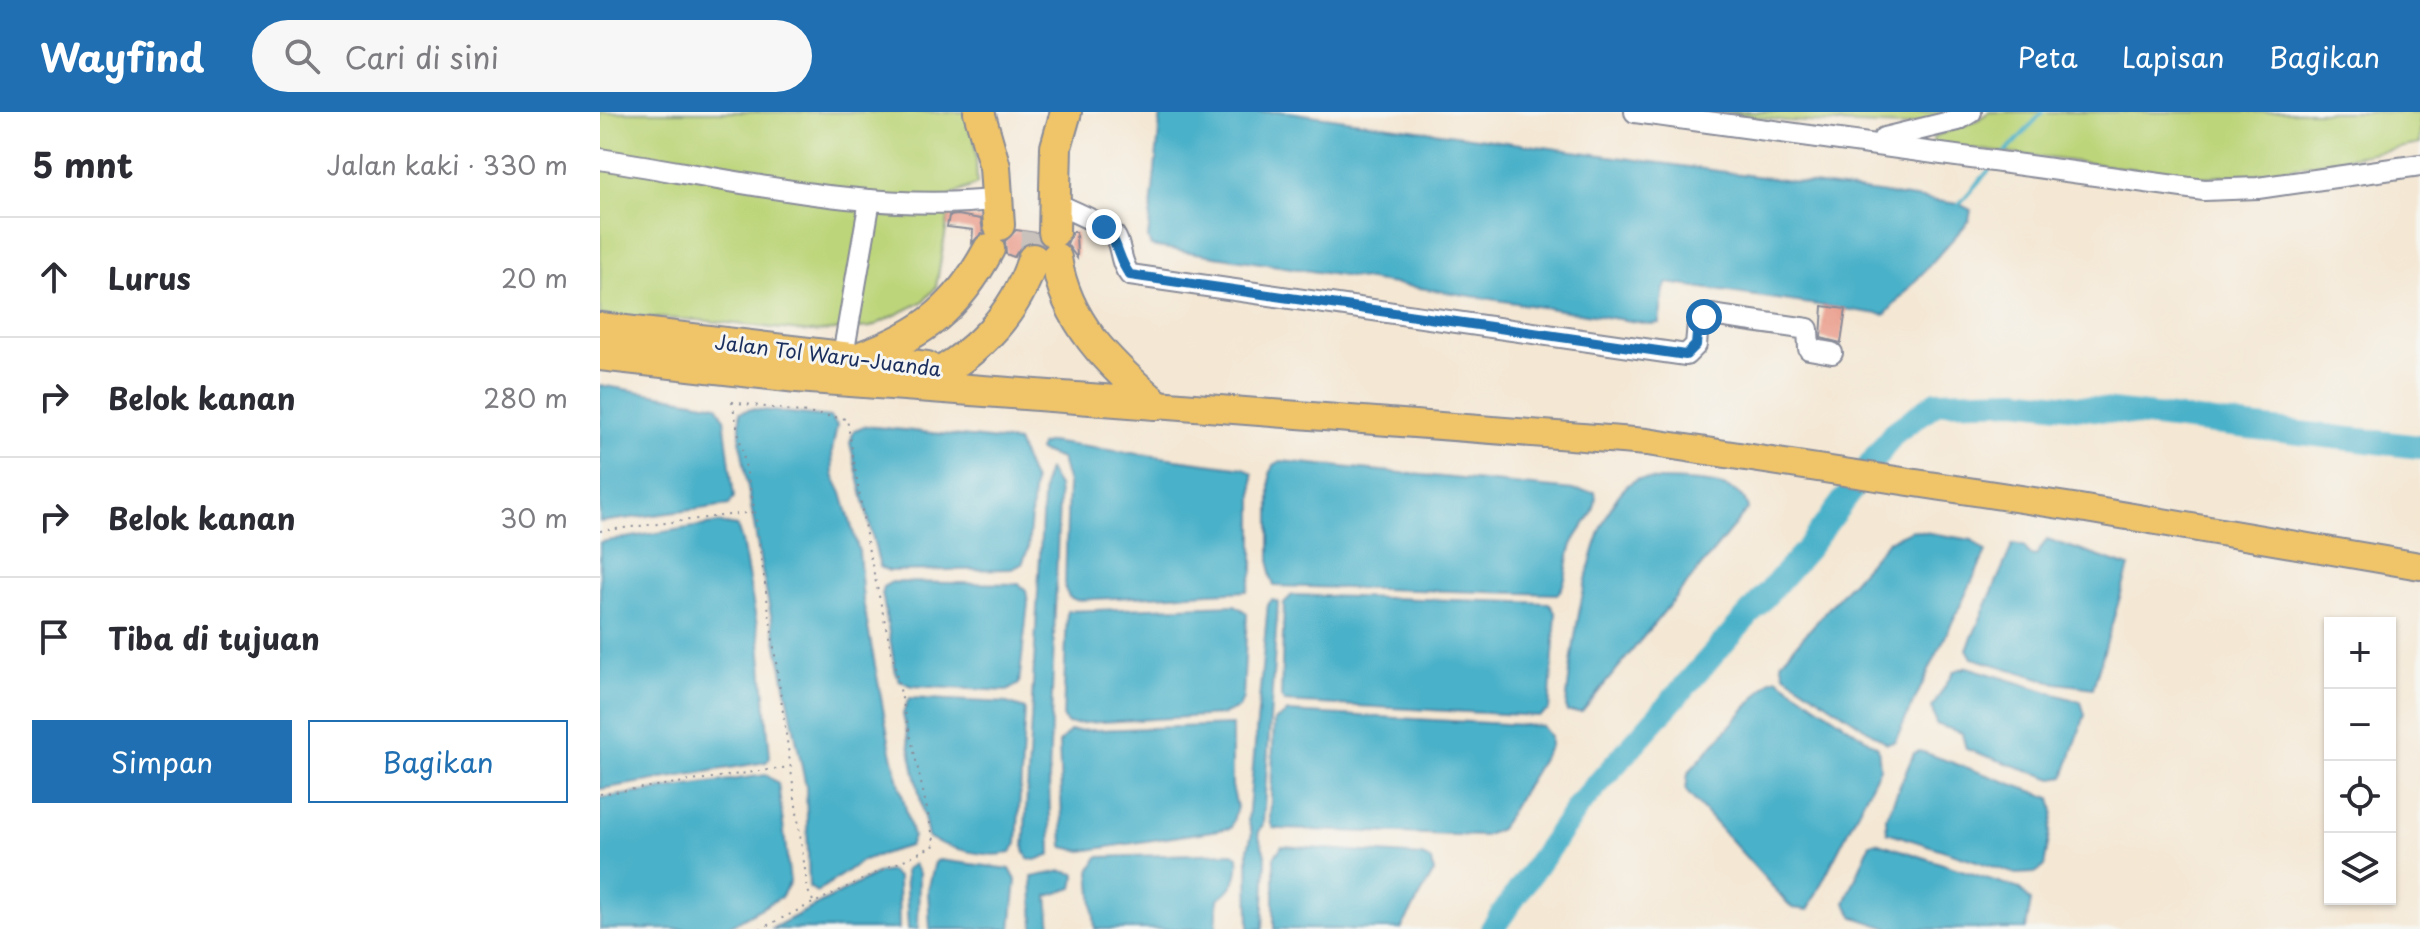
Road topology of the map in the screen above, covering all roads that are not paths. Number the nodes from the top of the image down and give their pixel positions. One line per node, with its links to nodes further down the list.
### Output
1 (979, 112): 12 (highway)
2 (1066, 112): 8 (highway)
3 (1635, 112): 5 (street)
4 (1971, 112): 5 (street)
5 (1863, 141): 9 (street)
6 (2420, 157): 9 (street)
7 (600, 159): 10 (street)
8 (1054, 165): 11 (highway); 13 (highway)
9 (2410, 166)
10 (870, 200): 12 (street); 17 (street)
11 (1053, 202): 13 (highway); 15 (street)
12 (996, 224): 17 (highway)
13 (1045, 246): 18 (highway); 21 (highway)
14 (600, 328): 17 (highway, Jalan Tol Waru–Juanda)
15 (1832, 353)
16 (600, 355): 17 (highway, Jalan Tol Waru–Juanda)
17 (848, 364): 18 (highway, Jalan Tol Waru–Juanda); 19 (highway, Jalan Tol Waru–Juanda)
18 (947, 371): 19 (highway); 20 (highway, Jalan Tol Waru–Juanda)
19 (917, 384): 20 (highway, Jalan Tol Waru–Juanda)
20 (1053, 393): 21 (highway, Jalan Tol Waru–Juanda)
21 (1156, 404): 22 (main road)
22 (2420, 566)

